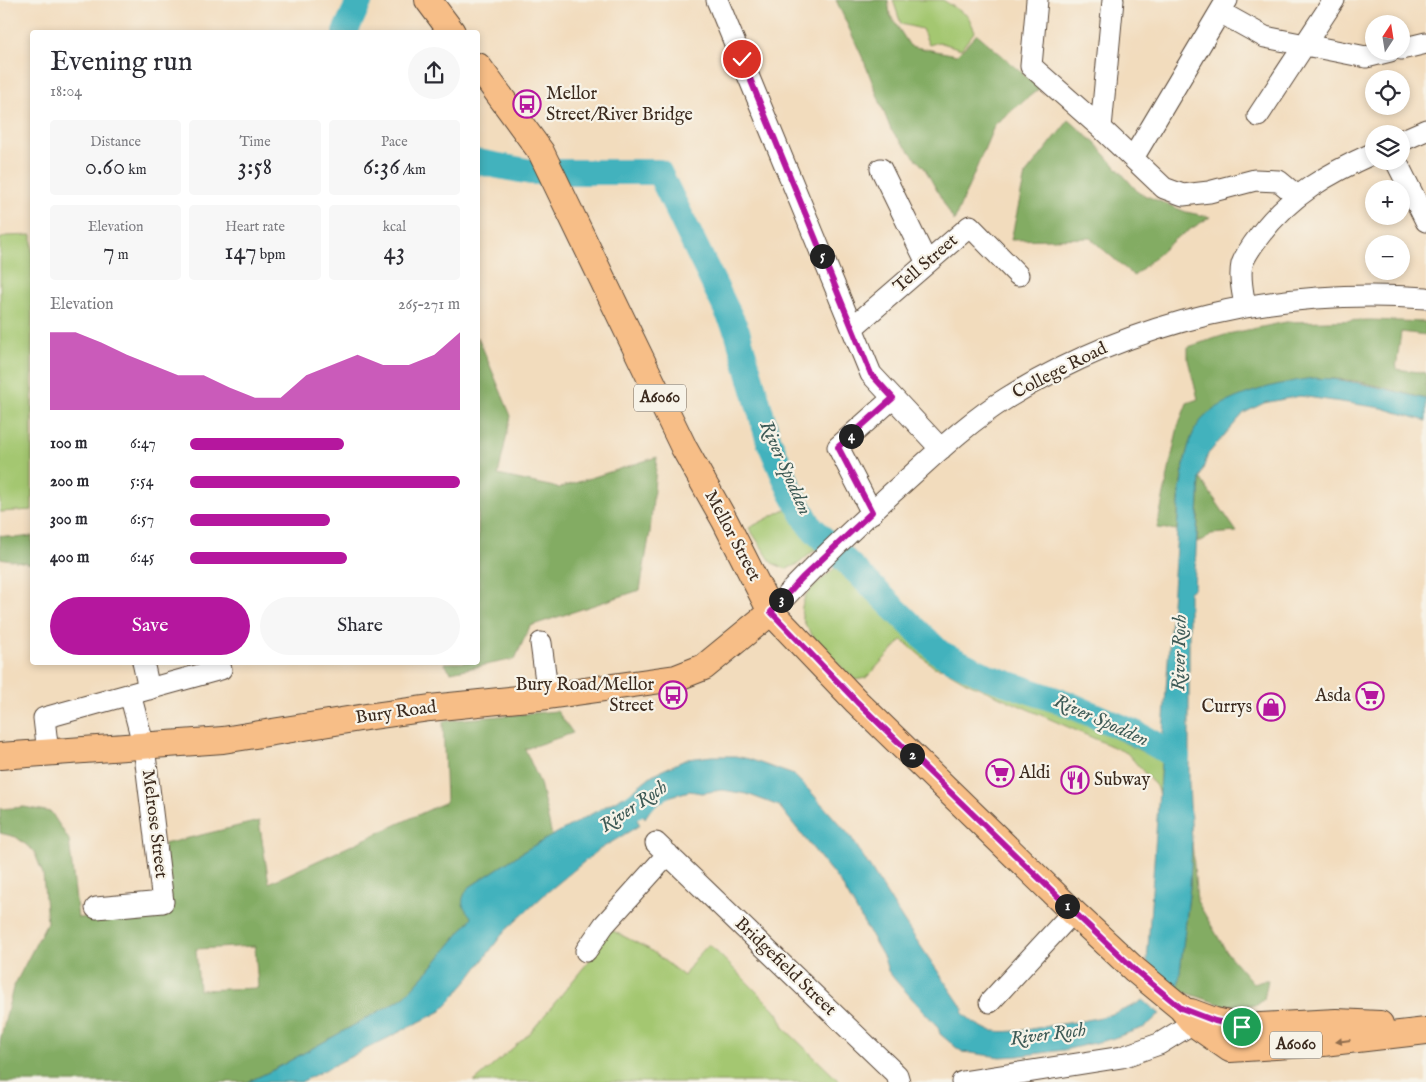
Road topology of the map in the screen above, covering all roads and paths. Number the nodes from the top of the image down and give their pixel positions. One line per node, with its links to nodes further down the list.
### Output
1 (428, 0): 7 (main road)
2 (717, 0): 27 (street)
3 (1037, 0): 14 (street)
4 (1114, 0): 14 (street)
5 (1334, 0): 9 (street)
6 (1224, 6): 9 (street); 18 (street)
7 (450, 30)
8 (1426, 43): 10 (street)
9 (1304, 46): 11 (street); 13 (street)
10 (1410, 47)
11 (1365, 57)
12 (480, 69): 31 (main road, Mellor Street / A6060)
13 (1258, 116)
14 (1101, 128): 18 (street)
15 (1426, 130): 16 (street)
16 (1410, 137)
17 (1365, 157): 21 (street)
18 (1133, 158): 21 (street)
19 (881, 169): 23 (street)
20 (1400, 170): 22 (street)
21 (1297, 196): 26 (street)
22 (1426, 221)
23 (928, 263): 24 (street, Tell Street); 27 (street, Tell Street)
24 (1018, 275)
25 (1426, 298): 26 (street, College Road)
26 (1245, 306): 29 (street, College Road)
27 (852, 328): 28 (street)
28 (893, 398): 29 (street); 30 (street)
29 (941, 449): 30 (street, College Road)
30 (872, 512): 31 (street, College Road)
31 (771, 612): 36 (main road, Bury Road); 41 (main road, Mellor Street / A6060)
32 (541, 643): 36 (street)
33 (143, 665): 35 (street, Melrose Street)
34 (221, 670): 35 (street)
35 (139, 692): 37 (street, Melrose Street); 38 (street)
36 (548, 696): 37 (main road, Bury Road)
37 (144, 747): 38 (main road, Bury Road); 40 (street, Melrose Street)
38 (48, 753): 39 (main road, Bury Road)
39 (0, 756)
40 (96, 908)
41 (1074, 912): 43 (street); 44 (main road, Mellor Street / A6060)
42 (586, 951): 48 (street, Bridgefield Street)
43 (990, 1002)
44 (1187, 1016): 45 (main road, A6060); 46 (main road, A6060, one-way to 44); 47 (street)
45 (1426, 1027)
46 (1426, 1032)
47 (970, 1081)
48 (899, 1082)

